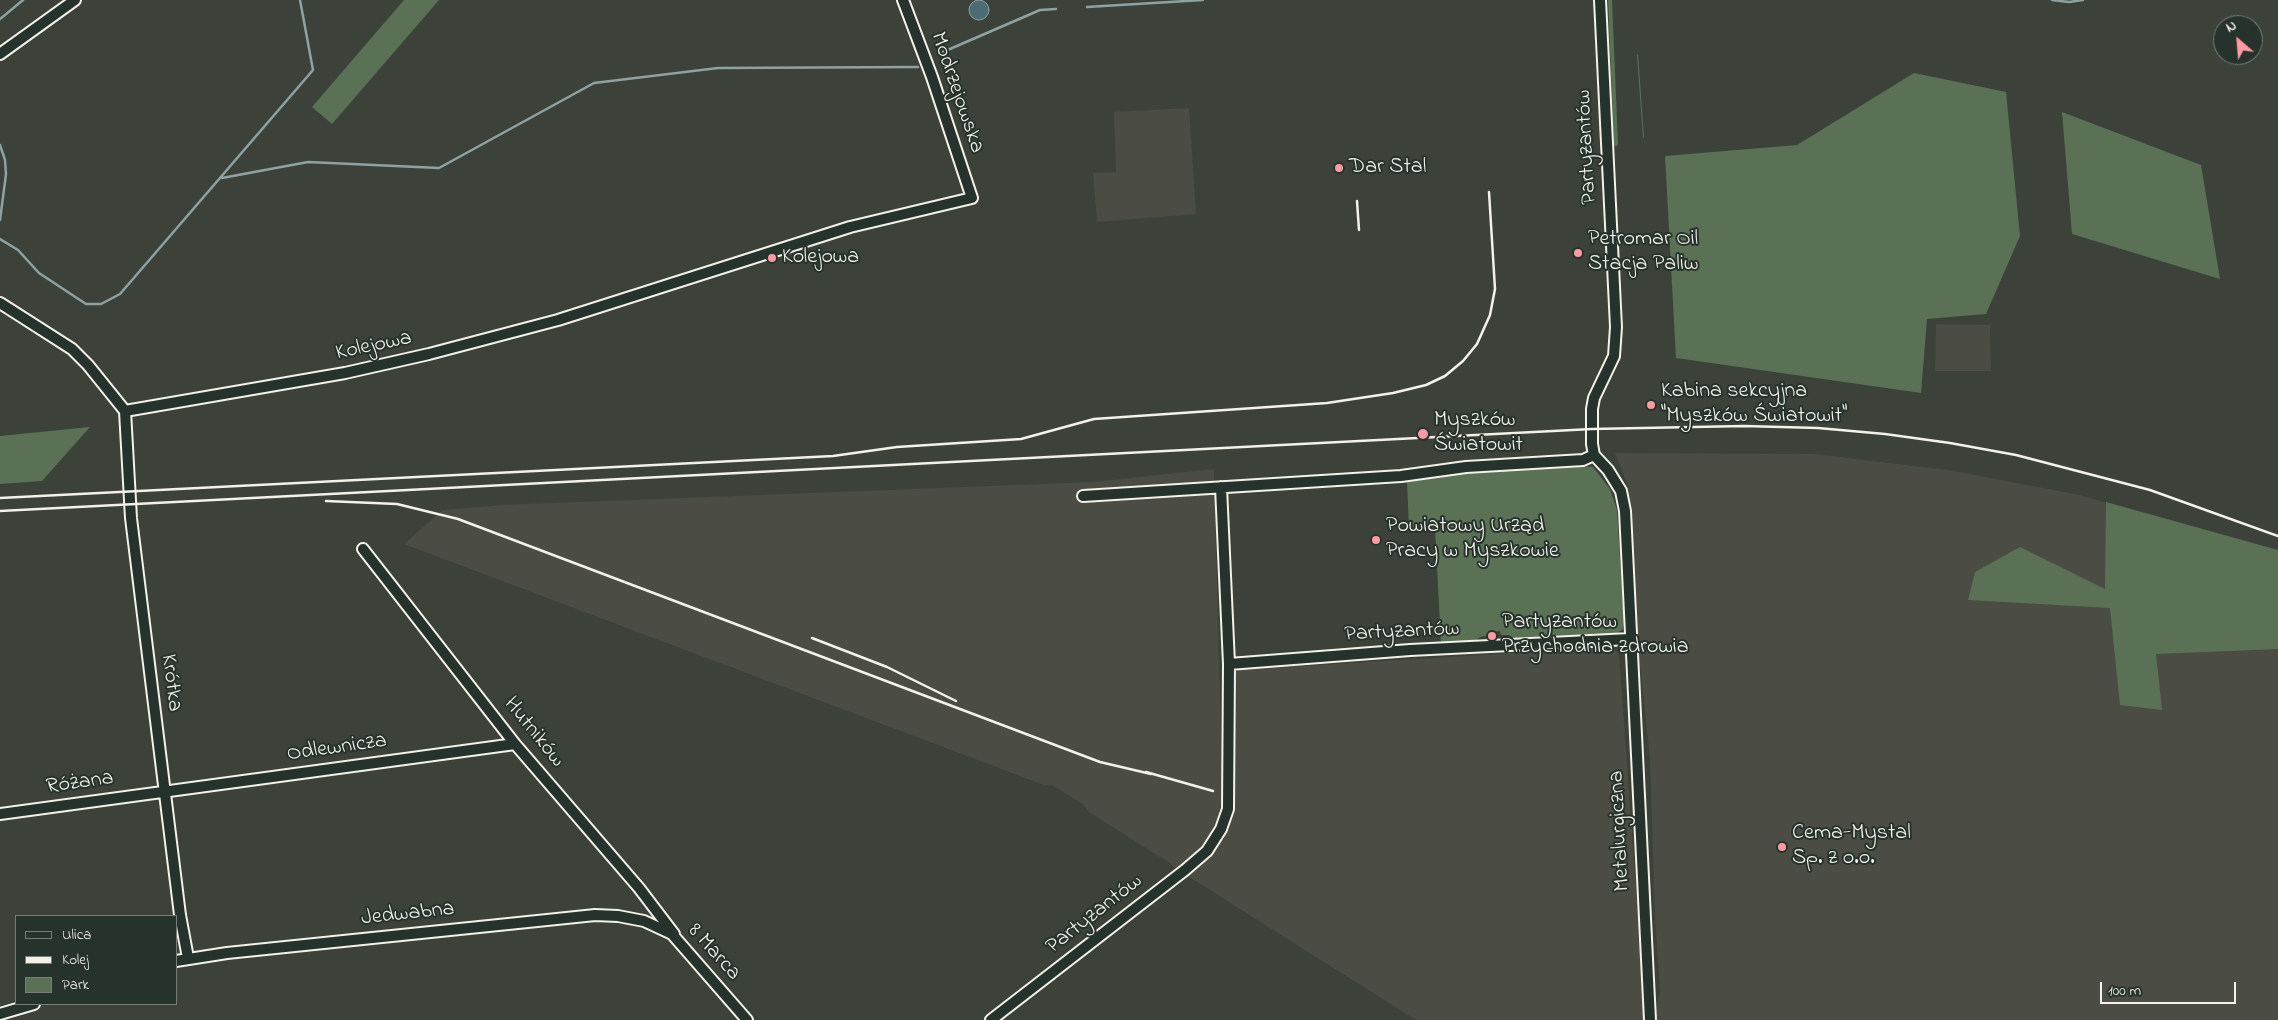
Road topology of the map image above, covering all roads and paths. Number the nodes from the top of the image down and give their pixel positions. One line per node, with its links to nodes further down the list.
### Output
1 (75, 0): 4 (street)
2 (903, 0): 5 (street, Modrzejowska)
3 (1600, 0): 8 (street, Partyzantów)
4 (0, 54)
5 (972, 198): 7 (street, Kolejowa)
6 (0, 302): 7 (street)
7 (125, 411): 15 (street, Krótka)
8 (1594, 455): 9 (street); 12 (street)
9 (1221, 487): 10 (street); 13 (street)
10 (1082, 496)
11 (363, 549): 14 (street, Hutników)
12 (1630, 639): 13 (street, Partyzantów); 25 (street, Metalurgiczna)
13 (1229, 664): 24 (street, Partyzantów)
14 (515, 744): 15 (street, Odlewnicza); 18 (street, Hutników)
15 (165, 792): 16 (street, Różana); 19 (street, Krótka)
16 (0, 814)
17 (644, 921): 18 (street, 8 Marca); 19 (street, Jedwabna)
18 (677, 939): 23 (street, 8 Marca)
19 (188, 958): 20 (street, Jedwabna)
20 (178, 961)
21 (31, 1005): 22 (street)
22 (0, 1014)
23 (748, 1020)
24 (991, 1020)
25 (1650, 1020)

